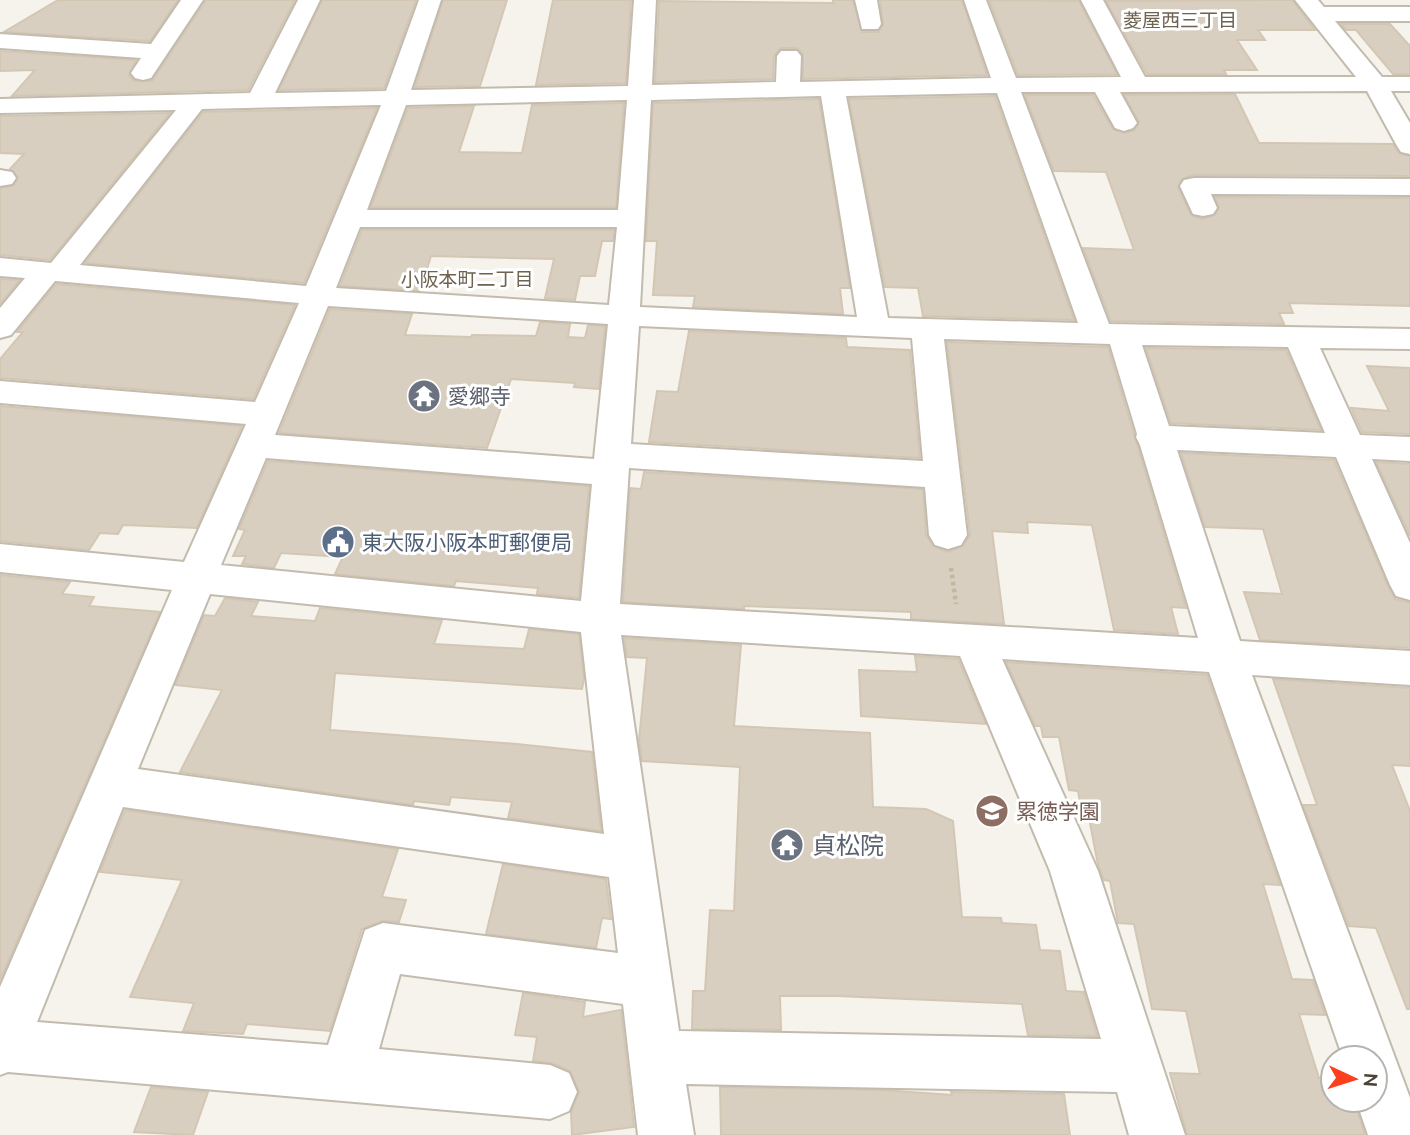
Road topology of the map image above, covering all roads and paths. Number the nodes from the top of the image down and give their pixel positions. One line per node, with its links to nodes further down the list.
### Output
1 (192, 0): 12 (street)
2 (309, 0): 23 (street)
3 (430, 0): 22 (street)
4 (645, 0): 21 (street)
5 (866, 0): 10 (street)
6 (975, 0): 16 (street)
7 (1092, 0): 18 (street)
8 (1312, 7): 9 (street); 14 (street)
9 (1410, 14)
10 (870, 24)
11 (0, 41): 12 (street)
12 (158, 51): 25 (street)
13 (789, 56): 20 (street)
14 (1375, 84): 15 (street); 18 (street); 28 (street)
15 (1410, 84)
16 (1006, 85): 17 (street); 19 (street); 40 (street)
17 (1104, 85): 18 (street); 27 (street)
18 (1137, 85)
19 (832, 89): 20 (street); 37 (street)
20 (788, 90): 21 (street)
21 (638, 93): 22 (street); 31 (street)
22 (398, 98): 23 (street); 32 (street)
23 (259, 101): 24 (street)
24 (195, 102): 25 (street); 34 (street)
25 (123, 104): 26 (street)
26 (5, 110)
27 (1124, 123)
28 (1410, 146)
29 (1410, 187): 30 (street)
30 (1203, 208)
31 (632, 218): 32 (street); 36 (street)
32 (349, 219): 35 (street)
33 (0, 267): 34 (street)
34 (53, 272): 35 (street); 39 (street)
35 (318, 296): 36 (street); 44 (street)
36 (624, 315): 37 (street); 48 (street)
37 (874, 325): 38 (street)
38 (927, 327): 40 (street); 49 (street)
39 (0, 328)
40 (1110, 334): 41 (street); 45 (street)
41 (1300, 338): 42 (street); 46 (street)
42 (1410, 339)
43 (0, 392): 44 (street)
44 (260, 429): 48 (street); 52 (street)
45 (1153, 437): 46 (street); 56 (street)
46 (1346, 446): 47 (street); 53 (street)
47 (1410, 449)
48 (612, 464): 49 (street); 54 (street)
49 (942, 475): 50 (street)
50 (948, 535): 55 (path)
51 (0, 558): 52 (street)
52 (196, 578): 54 (street); 58 (street)
53 (1410, 585)
54 (599, 618): 55 (street); 59 (street)
55 (966, 639): 56 (street); 64 (street)
56 (1224, 655): 57 (street); 61 (street)
57 (1410, 668)
58 (109, 785): 59 (street); 62 (street)
59 (631, 859): 60 (street)
60 (646, 982): 63 (street); 65 (street)
61 (1364, 1044)
62 (1, 1047): 65 (street)
63 (656, 1057): 64 (street); 68 (street)
64 (1135, 1066): 69 (street)
65 (346, 1073): 66 (street)
66 (550, 1092)
67 (1389, 1114): 70 (street)
68 (666, 1135)
69 (1157, 1135)
70 (1396, 1135)

